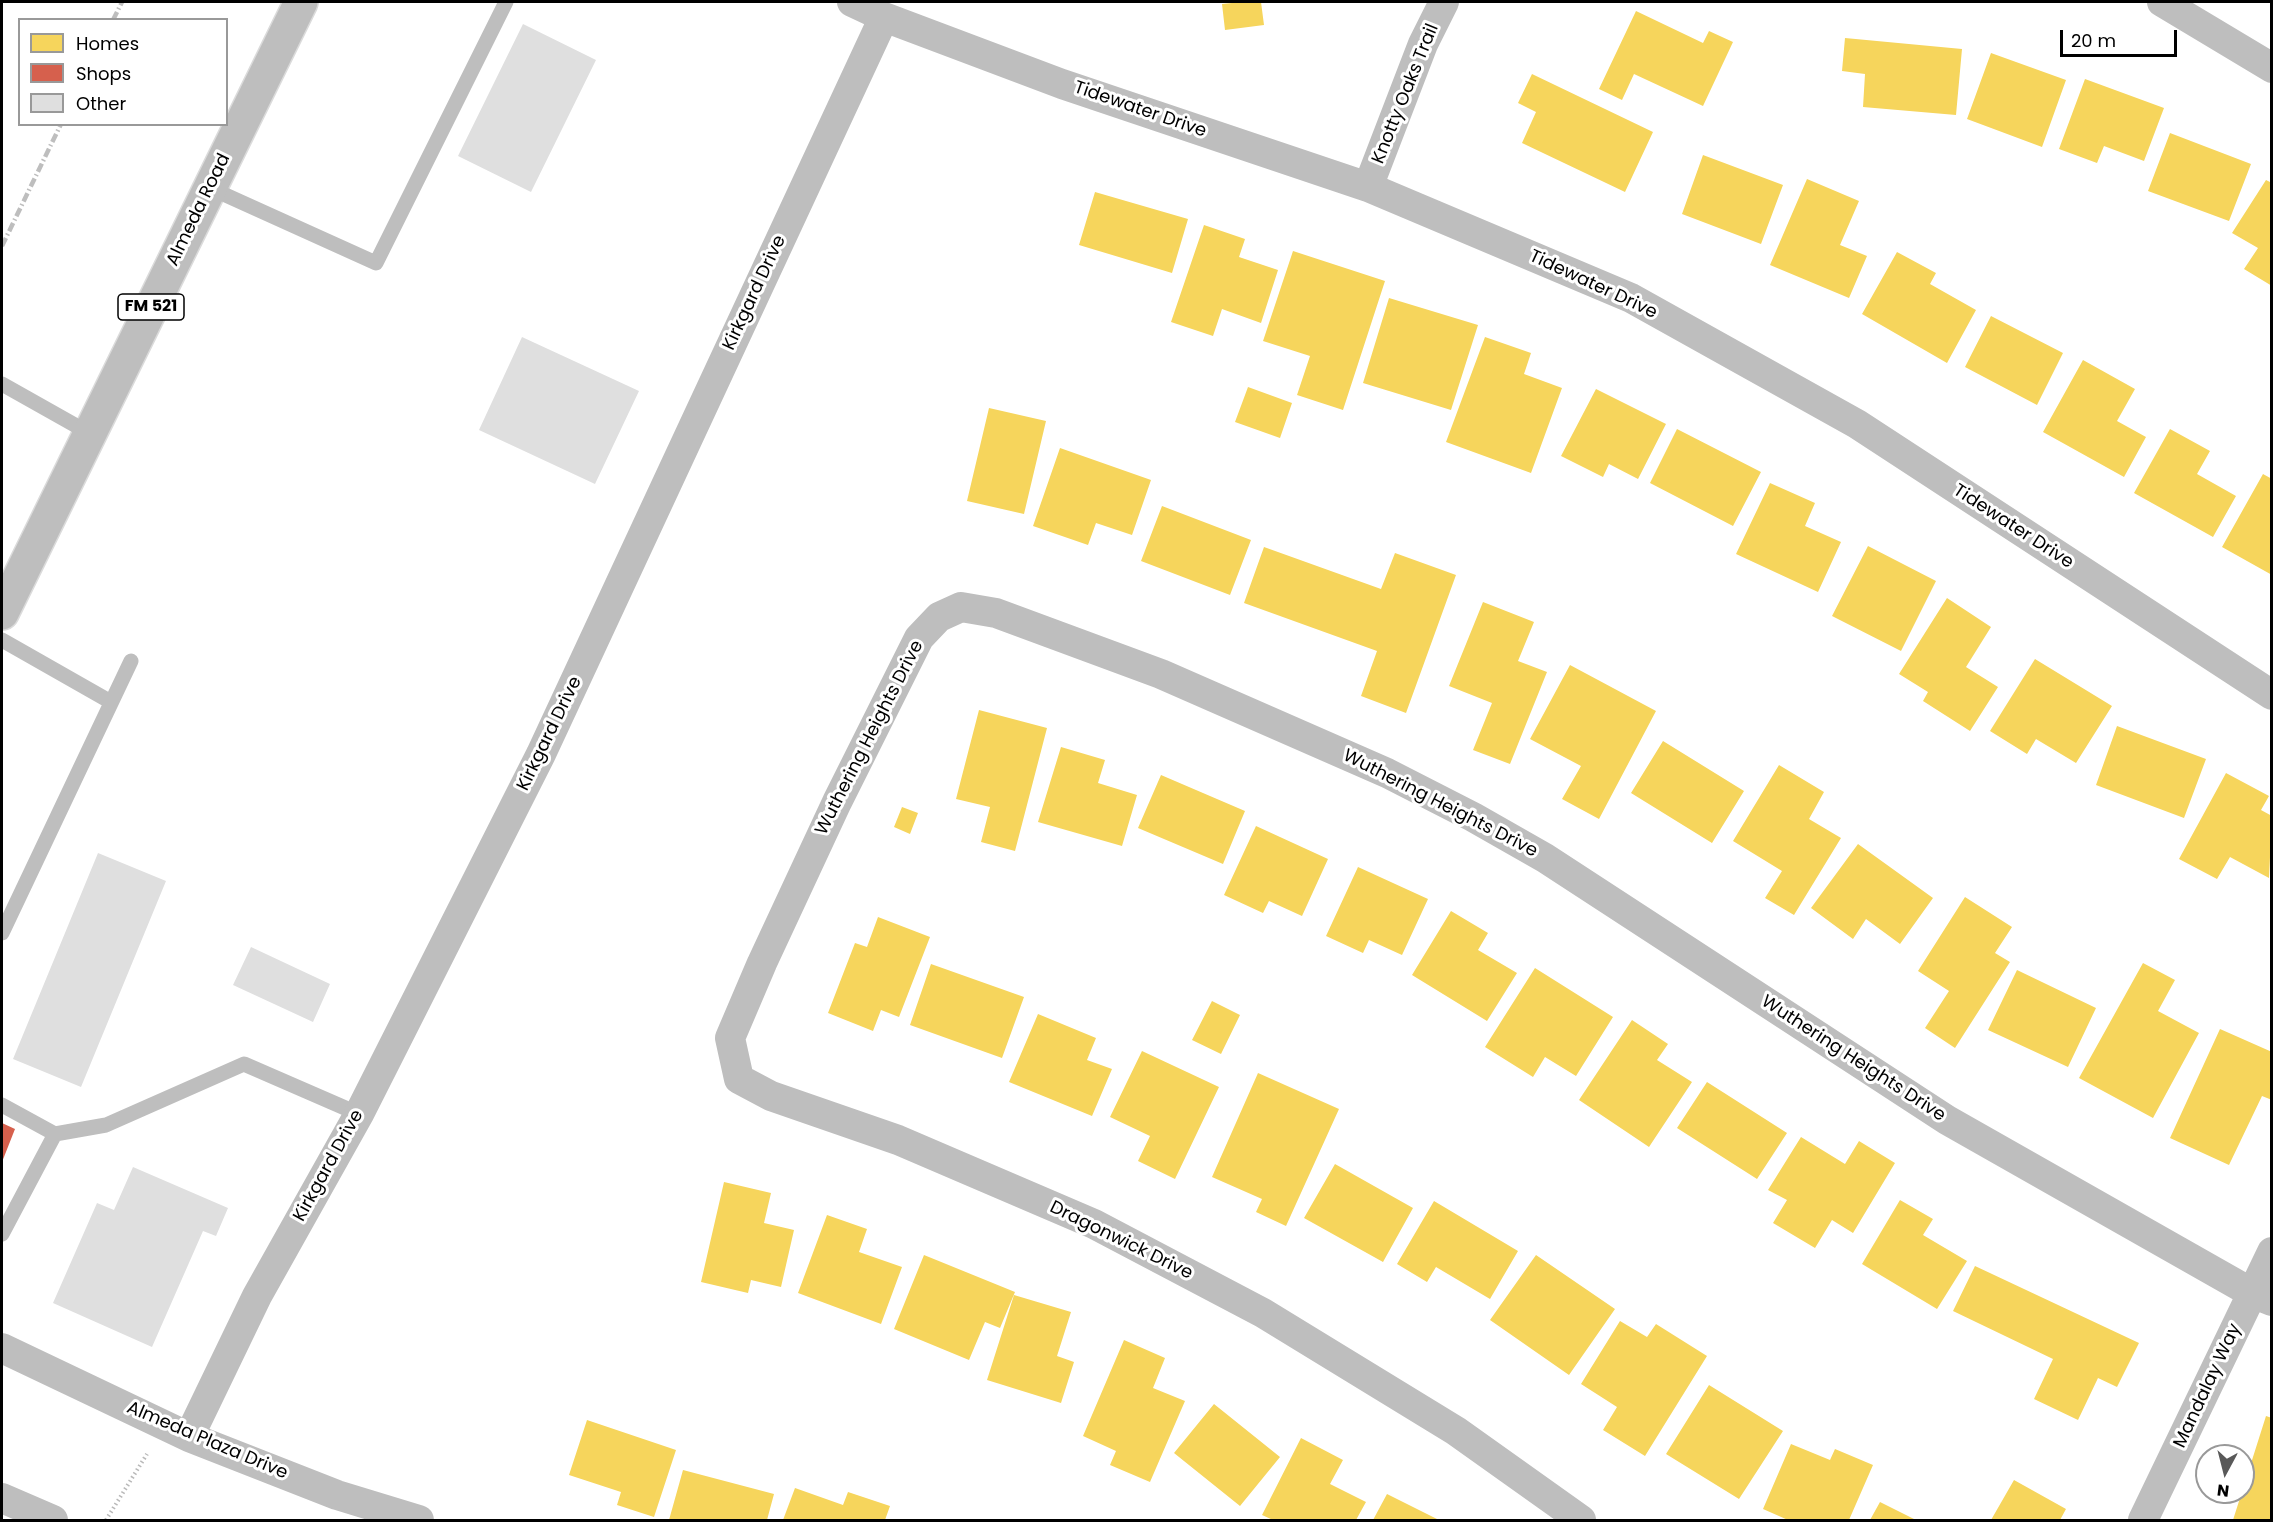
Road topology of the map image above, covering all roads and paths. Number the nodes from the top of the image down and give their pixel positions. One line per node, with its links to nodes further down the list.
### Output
1 (301, 2): 9 (main road, Almeda Road / FM 521)
2 (506, 2): 9 (lane)
3 (852, 2): 6 (street, Tidewater Drive)
4 (1444, 2): 8 (street, Knotty Oaks Trail)
5 (2162, 2): 7 (street)
6 (884, 17): 8 (street, Tidewater Drive); 21 (street, Kirkgard Drive)
7 (2271, 68)
8 (1368, 187): 15 (street, Tidewater Drive)
9 (210, 188): 11 (main road, Almeda Road / FM 521)
10 (2, 384): 11 (lane)
11 (89, 433): 12 (main road, Almeda Road / FM 521)
12 (2, 614)
13 (2, 640): 16 (lane)
14 (131, 661): 16 (lane)
15 (2271, 695)
16 (111, 702): 17 (lane)
17 (7, 907): 18 (lane)
18 (2, 933)
19 (762, 963): 25 (street, Wuthering Heights Drive); 33 (street, Dragonwick Drive)
20 (2, 1105): 22 (lane)
21 (359, 1113): 22 (lane); 27 (street, Kirkgard Drive)
22 (55, 1134): 23 (lane)
23 (2, 1234)
24 (2271, 1252): 25 (street, Mandalay Way)
25 (2262, 1297): 34 (street, Mandalay Way)
26 (2, 1348): 27 (street, Almeda Plaza Drive)
27 (189, 1437): 32 (street, Almeda Plaza Drive)
28 (148, 1452): 30 (path)
29 (2, 1498): 31 (street)
30 (107, 1520)
31 (53, 1521)
32 (419, 1521)
33 (1581, 1521)
34 (2143, 1521)

